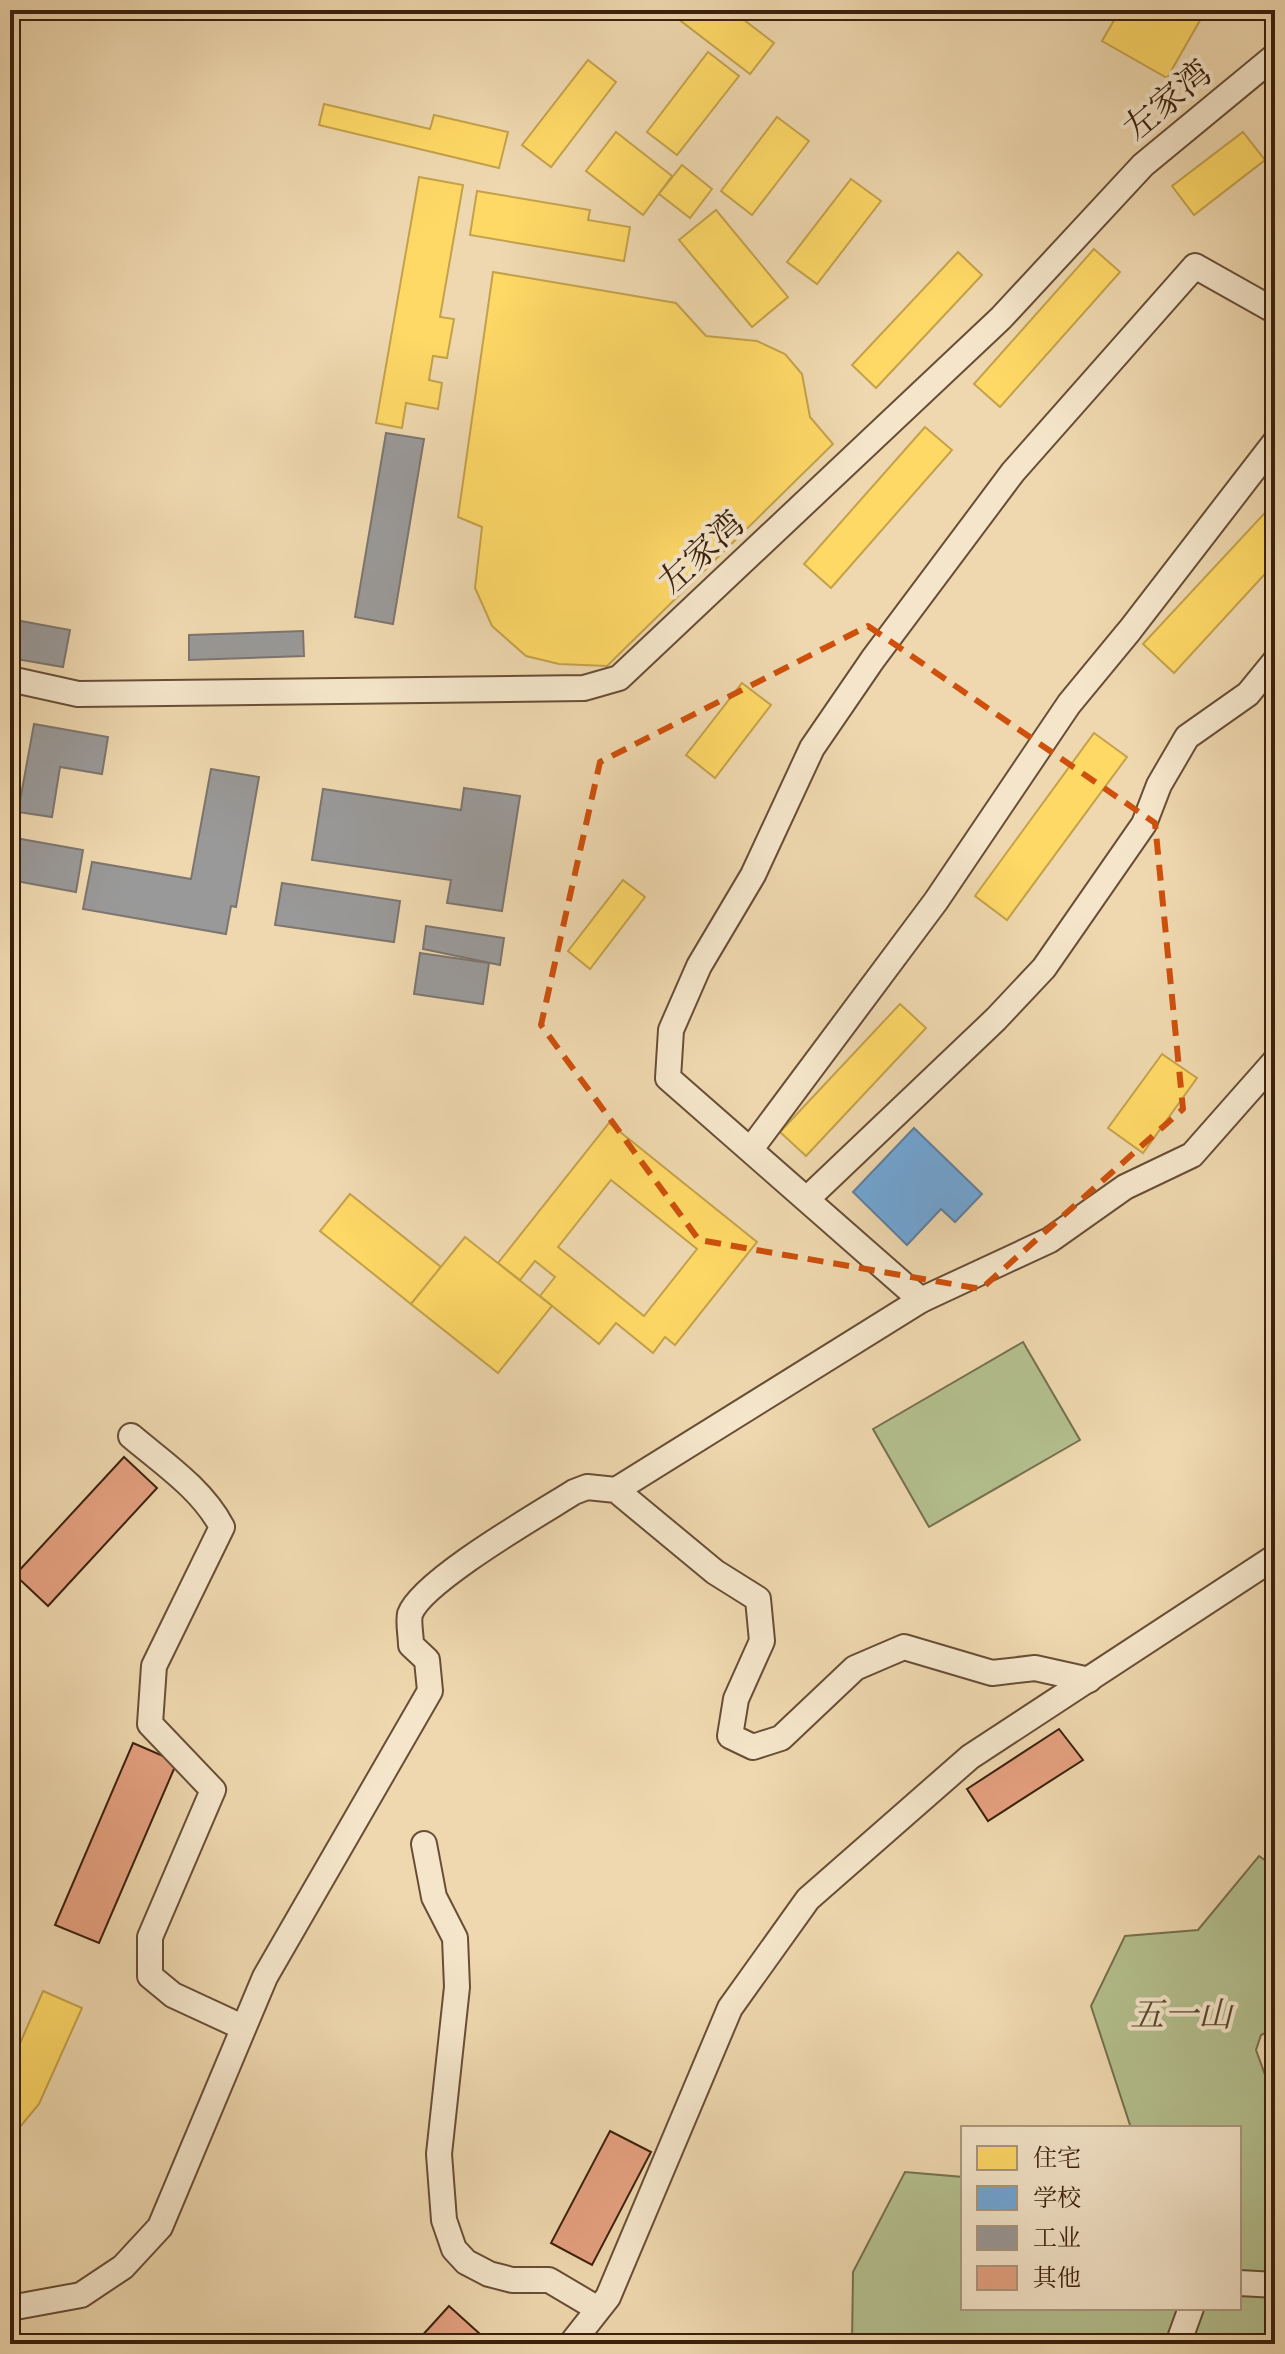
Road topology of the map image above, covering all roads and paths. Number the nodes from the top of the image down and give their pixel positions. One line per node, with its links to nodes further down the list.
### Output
1 (1275, 56): 5 (street, 左家湾)
2 (1275, 311): 7 (street)
3 (1275, 442): 7 (street)
4 (1275, 661): 8 (street)
5 (10, 679)
6 (1275, 1061): 9 (street)
7 (751, 1149): 8 (street)
8 (808, 1198): 9 (street)
9 (921, 1300): 11 (street)
10 (131, 1436): 15 (street)
11 (616, 1490): 13 (street); 15 (street)
12 (1275, 1557): 13 (street)
13 (1089, 1680): 19 (street)
14 (424, 1844): 19 (street)
15 (242, 2027): 18 (street)
16 (1241, 2283): 17 (street)
17 (1275, 2285)
18 (10, 2308)
19 (598, 2309): 21 (street)
20 (1190, 2310): 22 (street)
21 (571, 2344)
22 (1178, 2344)

